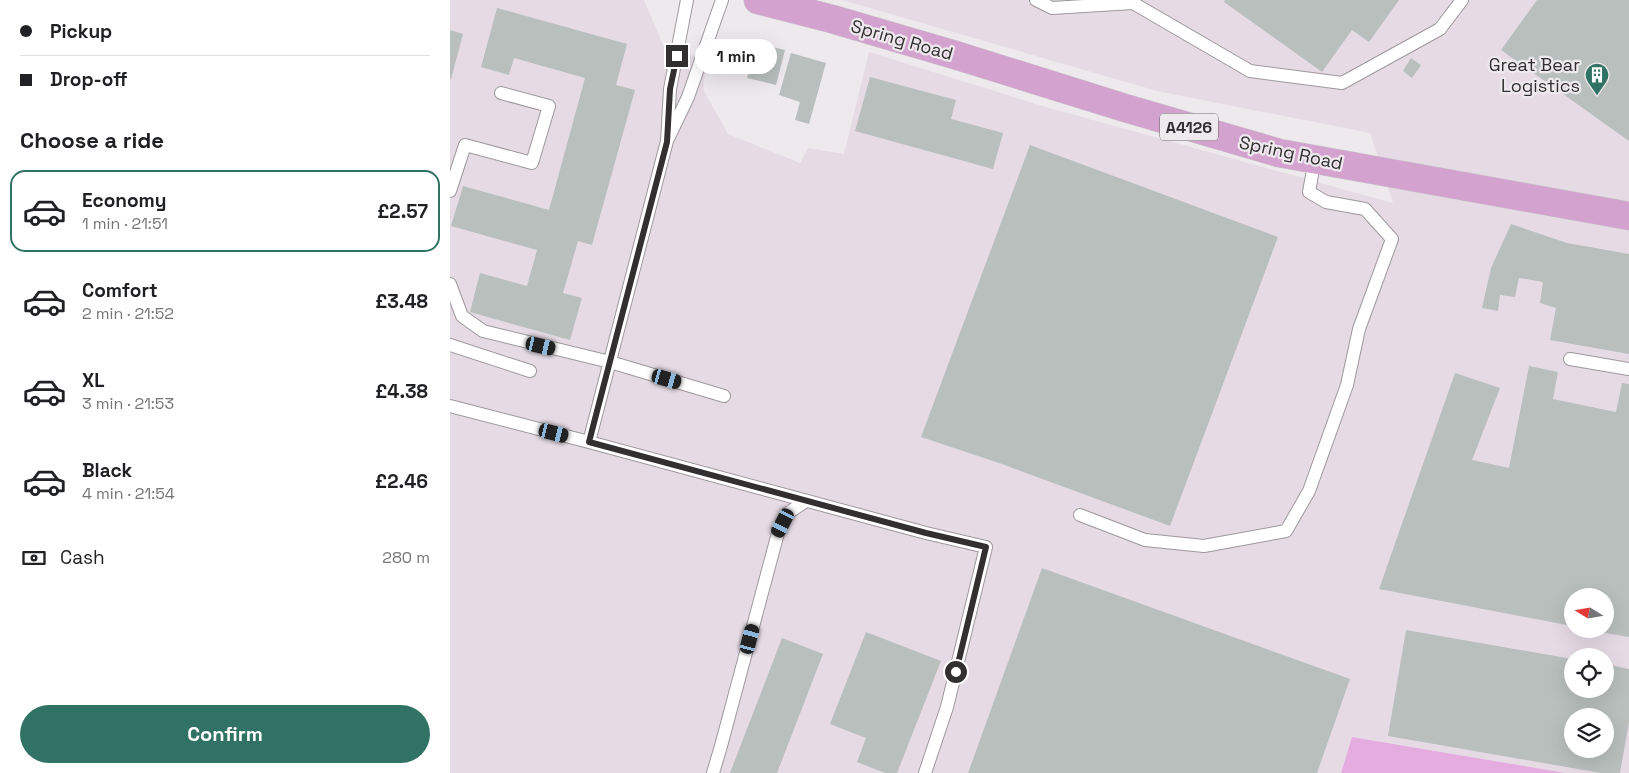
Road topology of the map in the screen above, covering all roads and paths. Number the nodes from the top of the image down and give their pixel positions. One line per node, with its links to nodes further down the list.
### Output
1 (687, 0): 7 (lane)
2 (722, 0): 7 (lane)
3 (758, 0): 8 (main road, Spring Road / A4126)
4 (1036, 0): 5 (lane)
5 (1462, 0)
6 (501, 93): 9 (lane)
7 (667, 142): 15 (lane)
8 (1316, 159): 10 (main road, Spring Road / A4126); 22 (lane)
9 (450, 191)
10 (1629, 216)
11 (450, 284): 12 (lane)
12 (453, 300): 15 (lane)
13 (450, 345): 17 (lane)
14 (1570, 359): 16 (lane)
15 (610, 362): 18 (lane); 20 (lane)
16 (1629, 369)
17 (530, 371)
18 (724, 396)
19 (450, 406): 20 (lane)
20 (589, 442): 21 (lane)
21 (806, 501): 23 (lane); 24 (lane)
22 (1080, 515)
23 (713, 773)
24 (925, 773)

